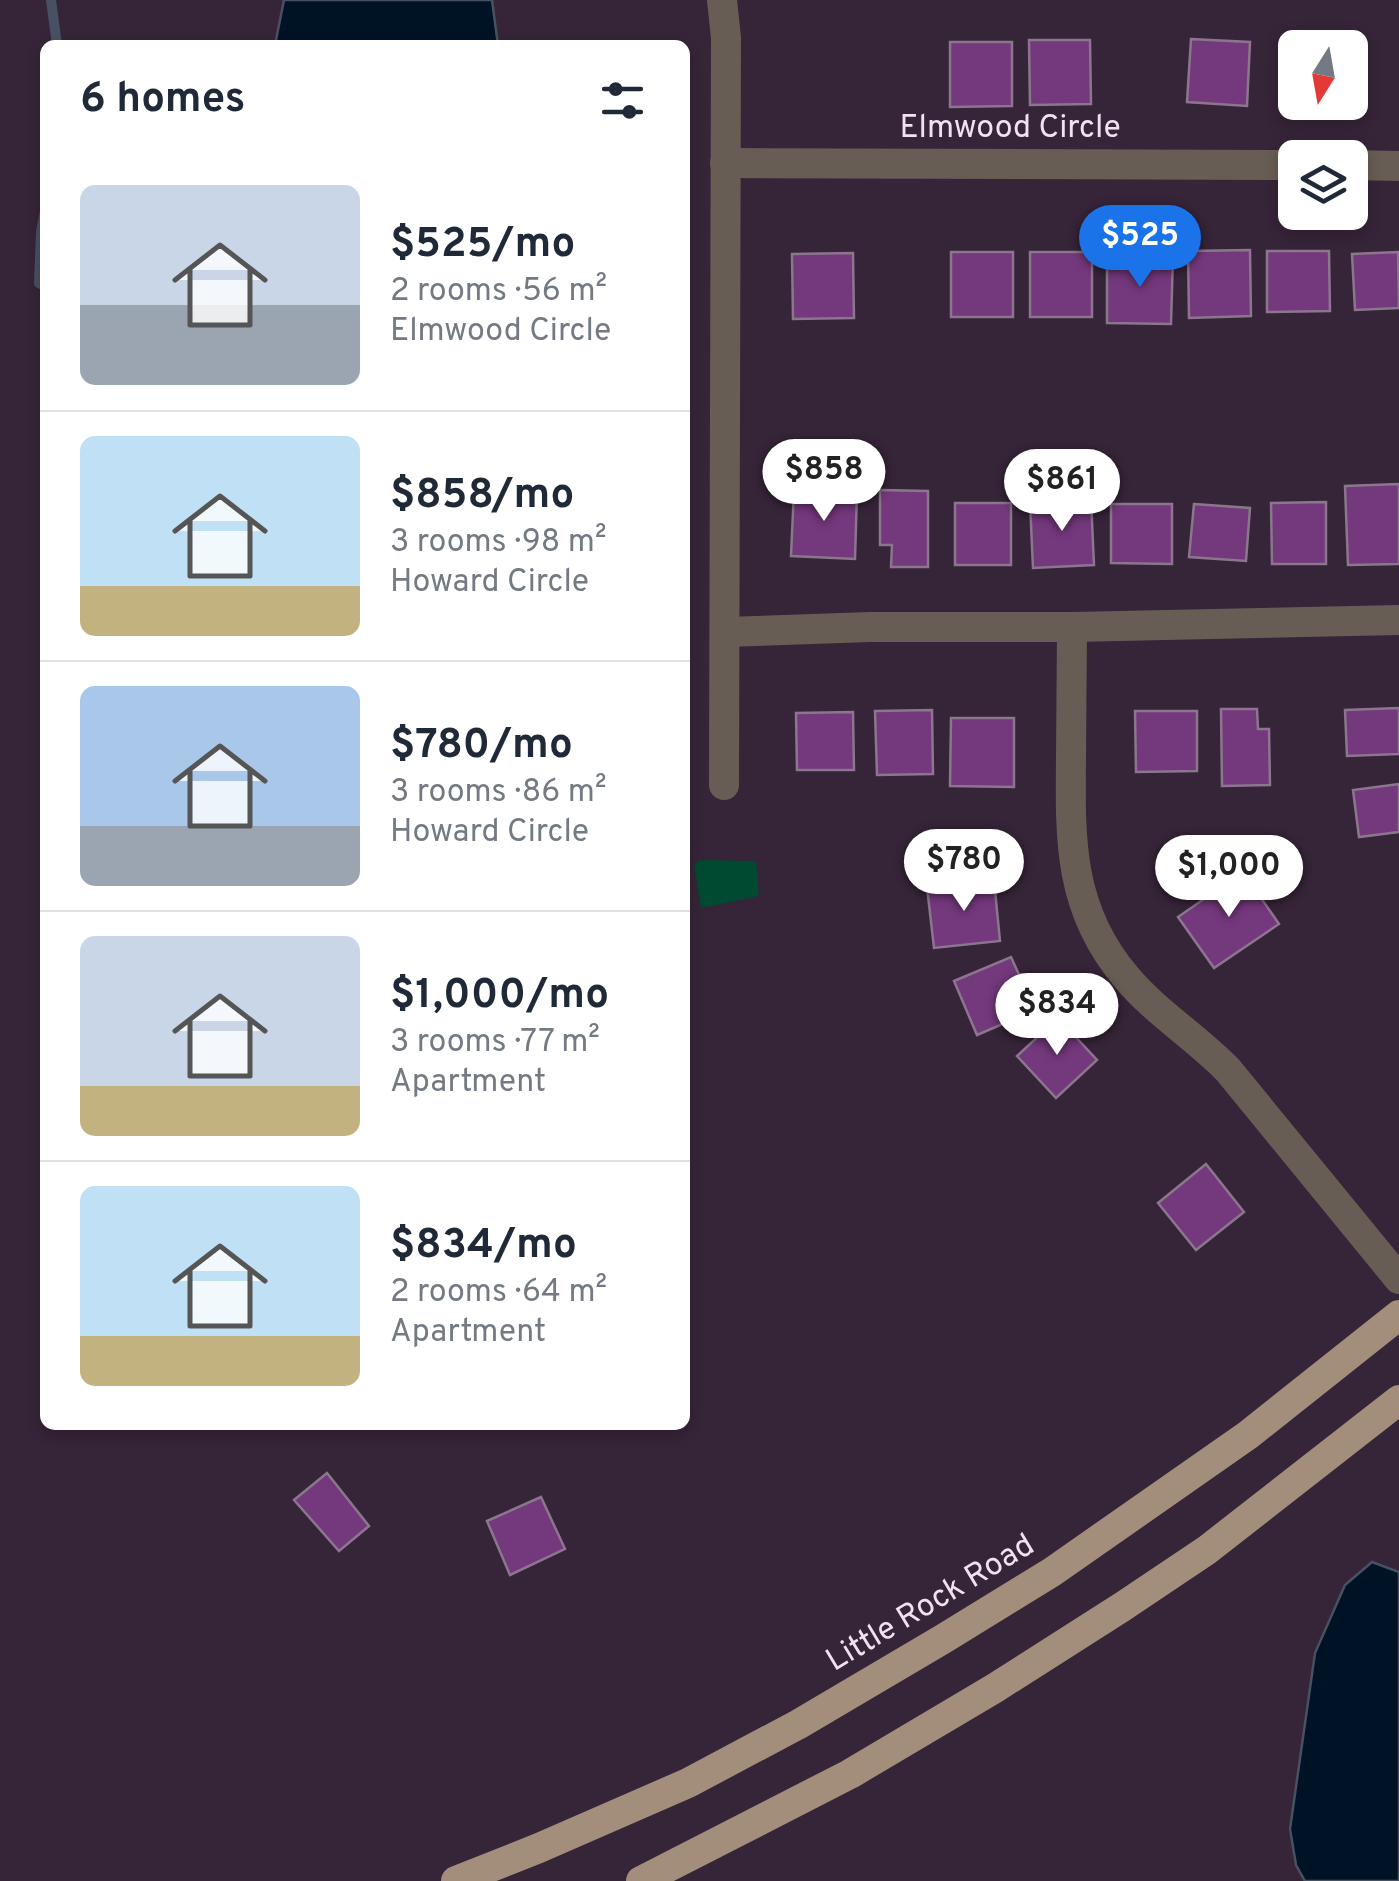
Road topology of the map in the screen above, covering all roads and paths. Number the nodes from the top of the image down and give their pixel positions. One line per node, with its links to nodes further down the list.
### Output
1 (722, 0): 2 (street)
2 (725, 163): 3 (street, Elmwood Circle); 8 (street)
3 (1278, 165)
4 (1368, 166): 5 (street)
5 (1399, 166)
6 (1399, 620): 7 (street)
7 (1072, 627): 8 (street); 10 (street)
8 (725, 632): 9 (street)
9 (724, 786)
10 (1399, 1279)
11 (1399, 1314): 13 (main road, Little Rock Road)
12 (1399, 1400): 14 (main road)
13 (456, 1881)
14 (641, 1881)

